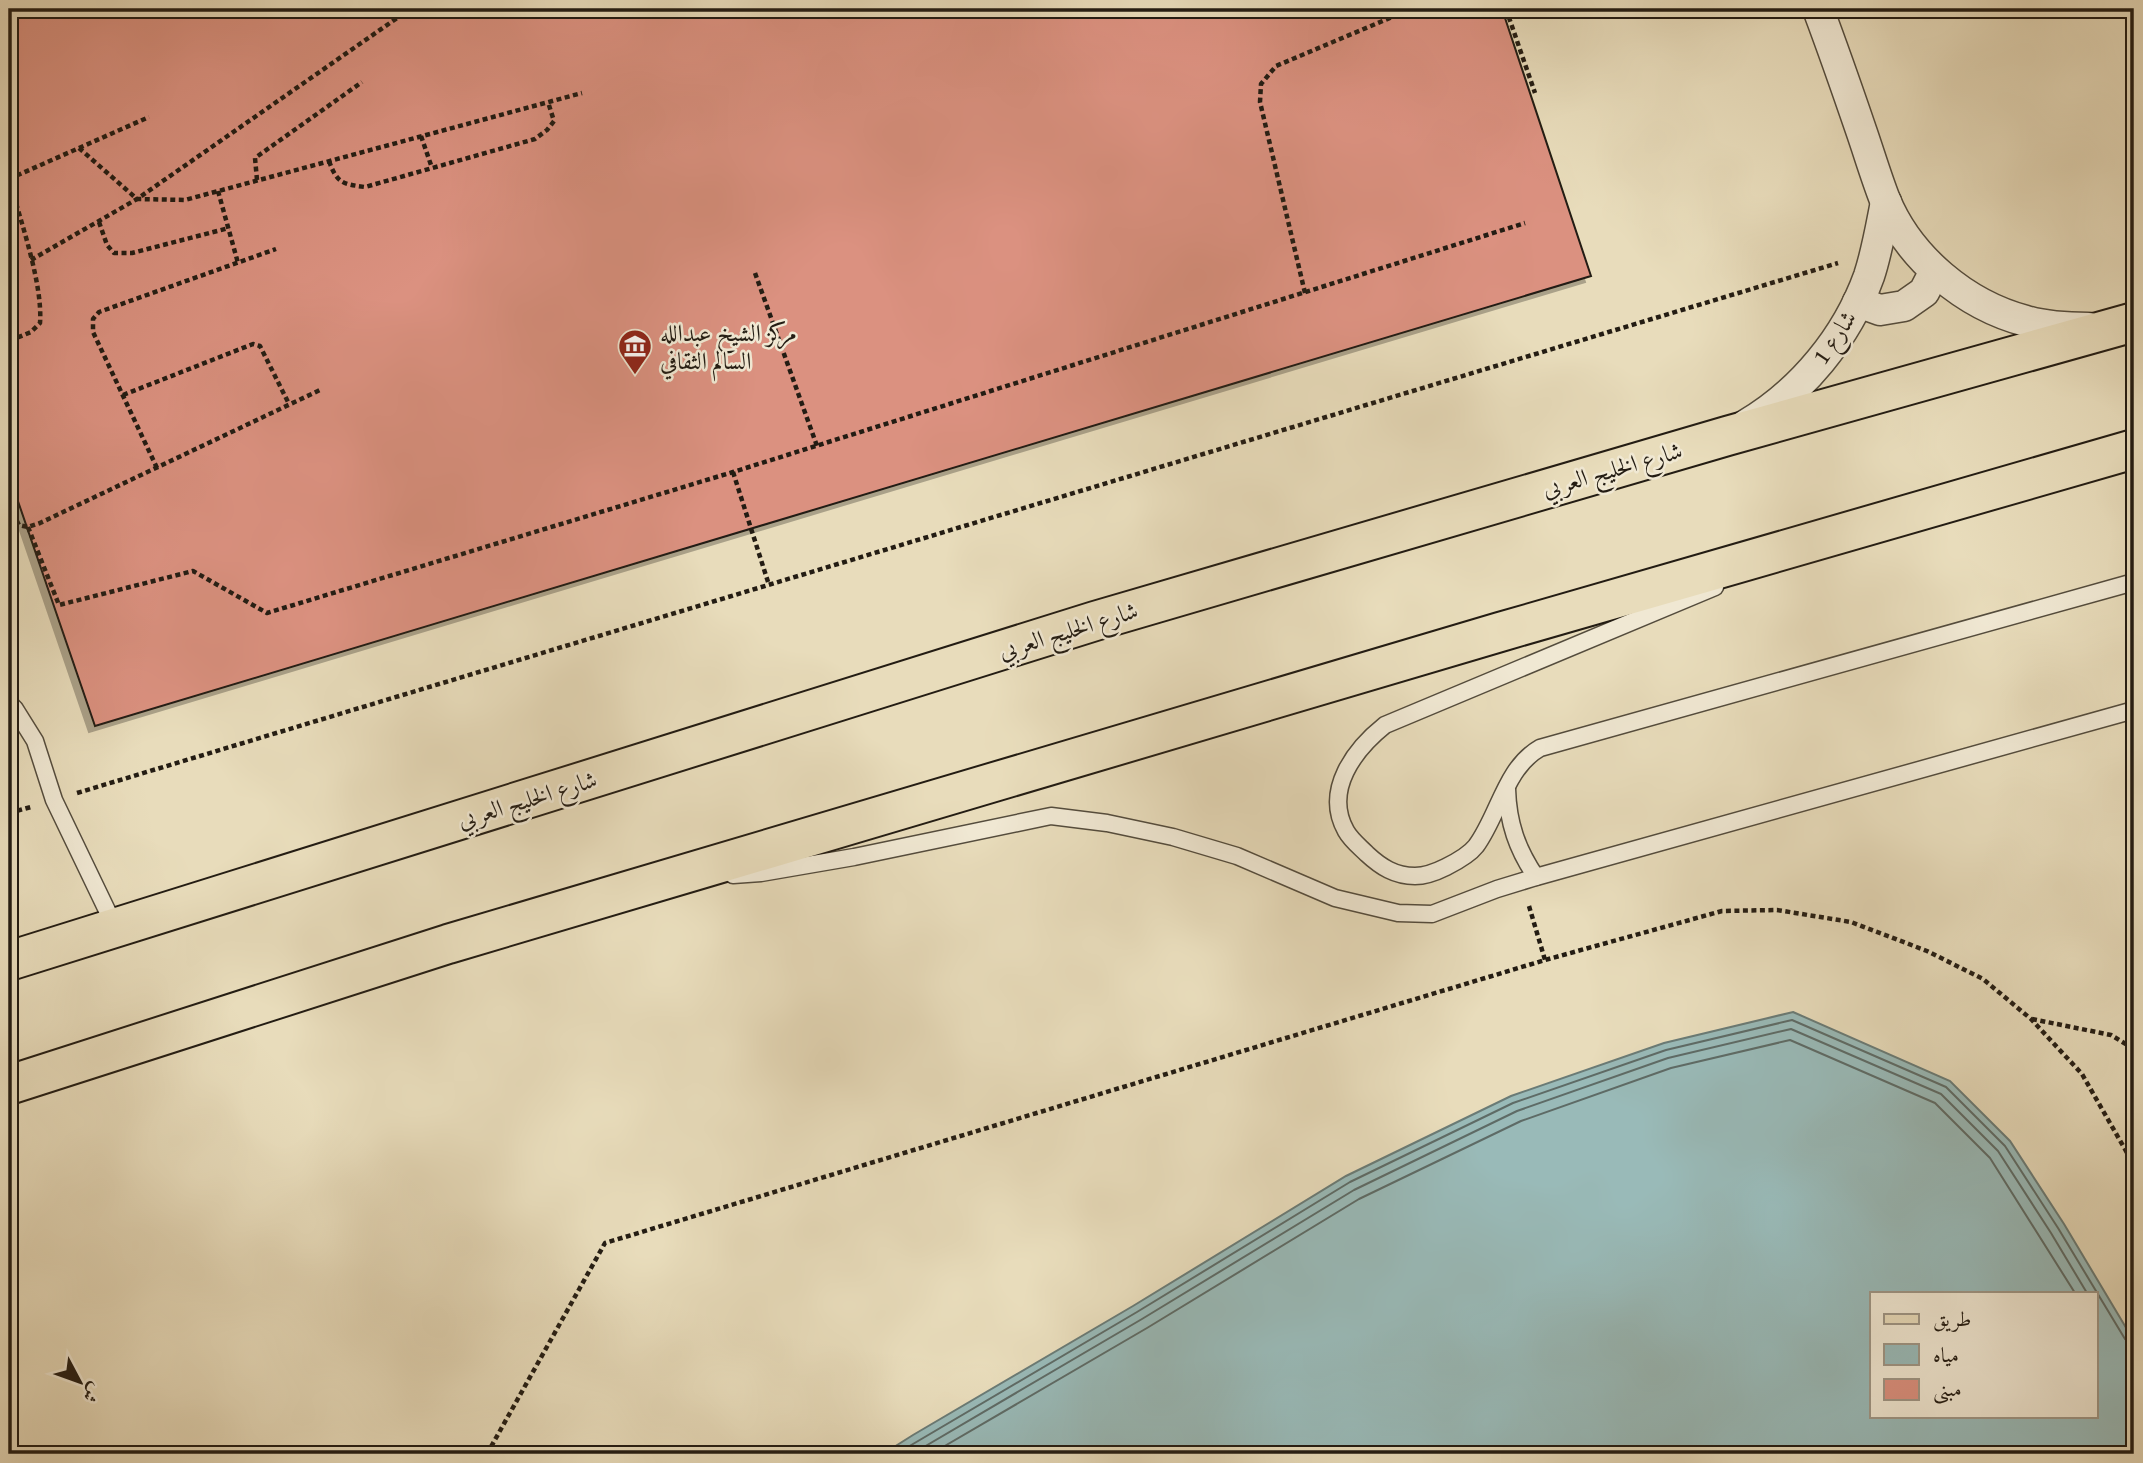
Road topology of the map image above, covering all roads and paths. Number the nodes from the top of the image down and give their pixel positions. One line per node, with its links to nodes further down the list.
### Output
1 (410, 9): 17 (path)
2 (1411, 9): 28 (path)
3 (1506, 9): 7 (path)
4 (1818, 9): 18 (street)
5 (362, 82): 15 (path)
6 (582, 93): 8 (path)
7 (1535, 93)
8 (548, 102): 10 (path); 13 (path)
9 (149, 117): 11 (path)
10 (421, 136): 12 (path); 13 (path)
11 (79, 148): 14 (path); 17 (path)
12 (329, 161): 13 (path); 15 (path)
13 (432, 167)
14 (9, 179): 24 (path)
15 (257, 180): 16 (path)
16 (218, 191): 17 (path); 21 (path)
17 (138, 199): 19 (path)
18 (1886, 202): 23 (street, شارع 1); 26 (street)
19 (99, 222): 21 (path); 24 (path)
20 (1525, 223): 28 (path)
21 (229, 228): 25 (path)
22 (276, 249): 25 (path)
23 (1876, 251): 29 (street, شارع 1); 43 (path)
24 (31, 260): 31 (path)
25 (238, 263): 33 (path)
26 (1934, 271): 29 (street); 30 (street)
27 (755, 273): 36 (path)
28 (1305, 293): 36 (path)
29 (1858, 302): 35 (street, شارع 1)
30 (2131, 323): 35 (main road, شارع الخليج العربي)
31 (9, 341)
32 (320, 390): 34 (path)
33 (123, 395): 34 (path); 38 (path)
34 (289, 404): 38 (path)
35 (1727, 436): 52 (main road, شارع الخليج العربي)
36 (817, 446): 39 (path)
37 (2134, 449): 42 (main road)
38 (158, 468): 41 (path)
39 (733, 472): 41 (path); 43 (path)
40 (9, 505): 41 (path)
41 (28, 527)
42 (1855, 529): 47 (lane); 50 (main road)
43 (769, 585): 48 (path)
44 (2132, 585): 47 (lane)
45 (9, 703): 48 (lane)
46 (2134, 710): 51 (lane)
47 (1507, 786): 51 (lane)
48 (54, 800): 49 (path); 52 (lane)
49 (9, 813)
50 (668, 879): 51 (lane); 57 (main road)
51 (1529, 880): 53 (path)
52 (115, 927): 54 (main road, شارع الخليج العربي)
53 (1545, 960): 55 (path); 59 (path)
54 (9, 961)
55 (2031, 1019): 56 (path); 58 (path)
56 (2134, 1049)
57 (9, 1085)
58 (2134, 1165)
59 (487, 1454)

